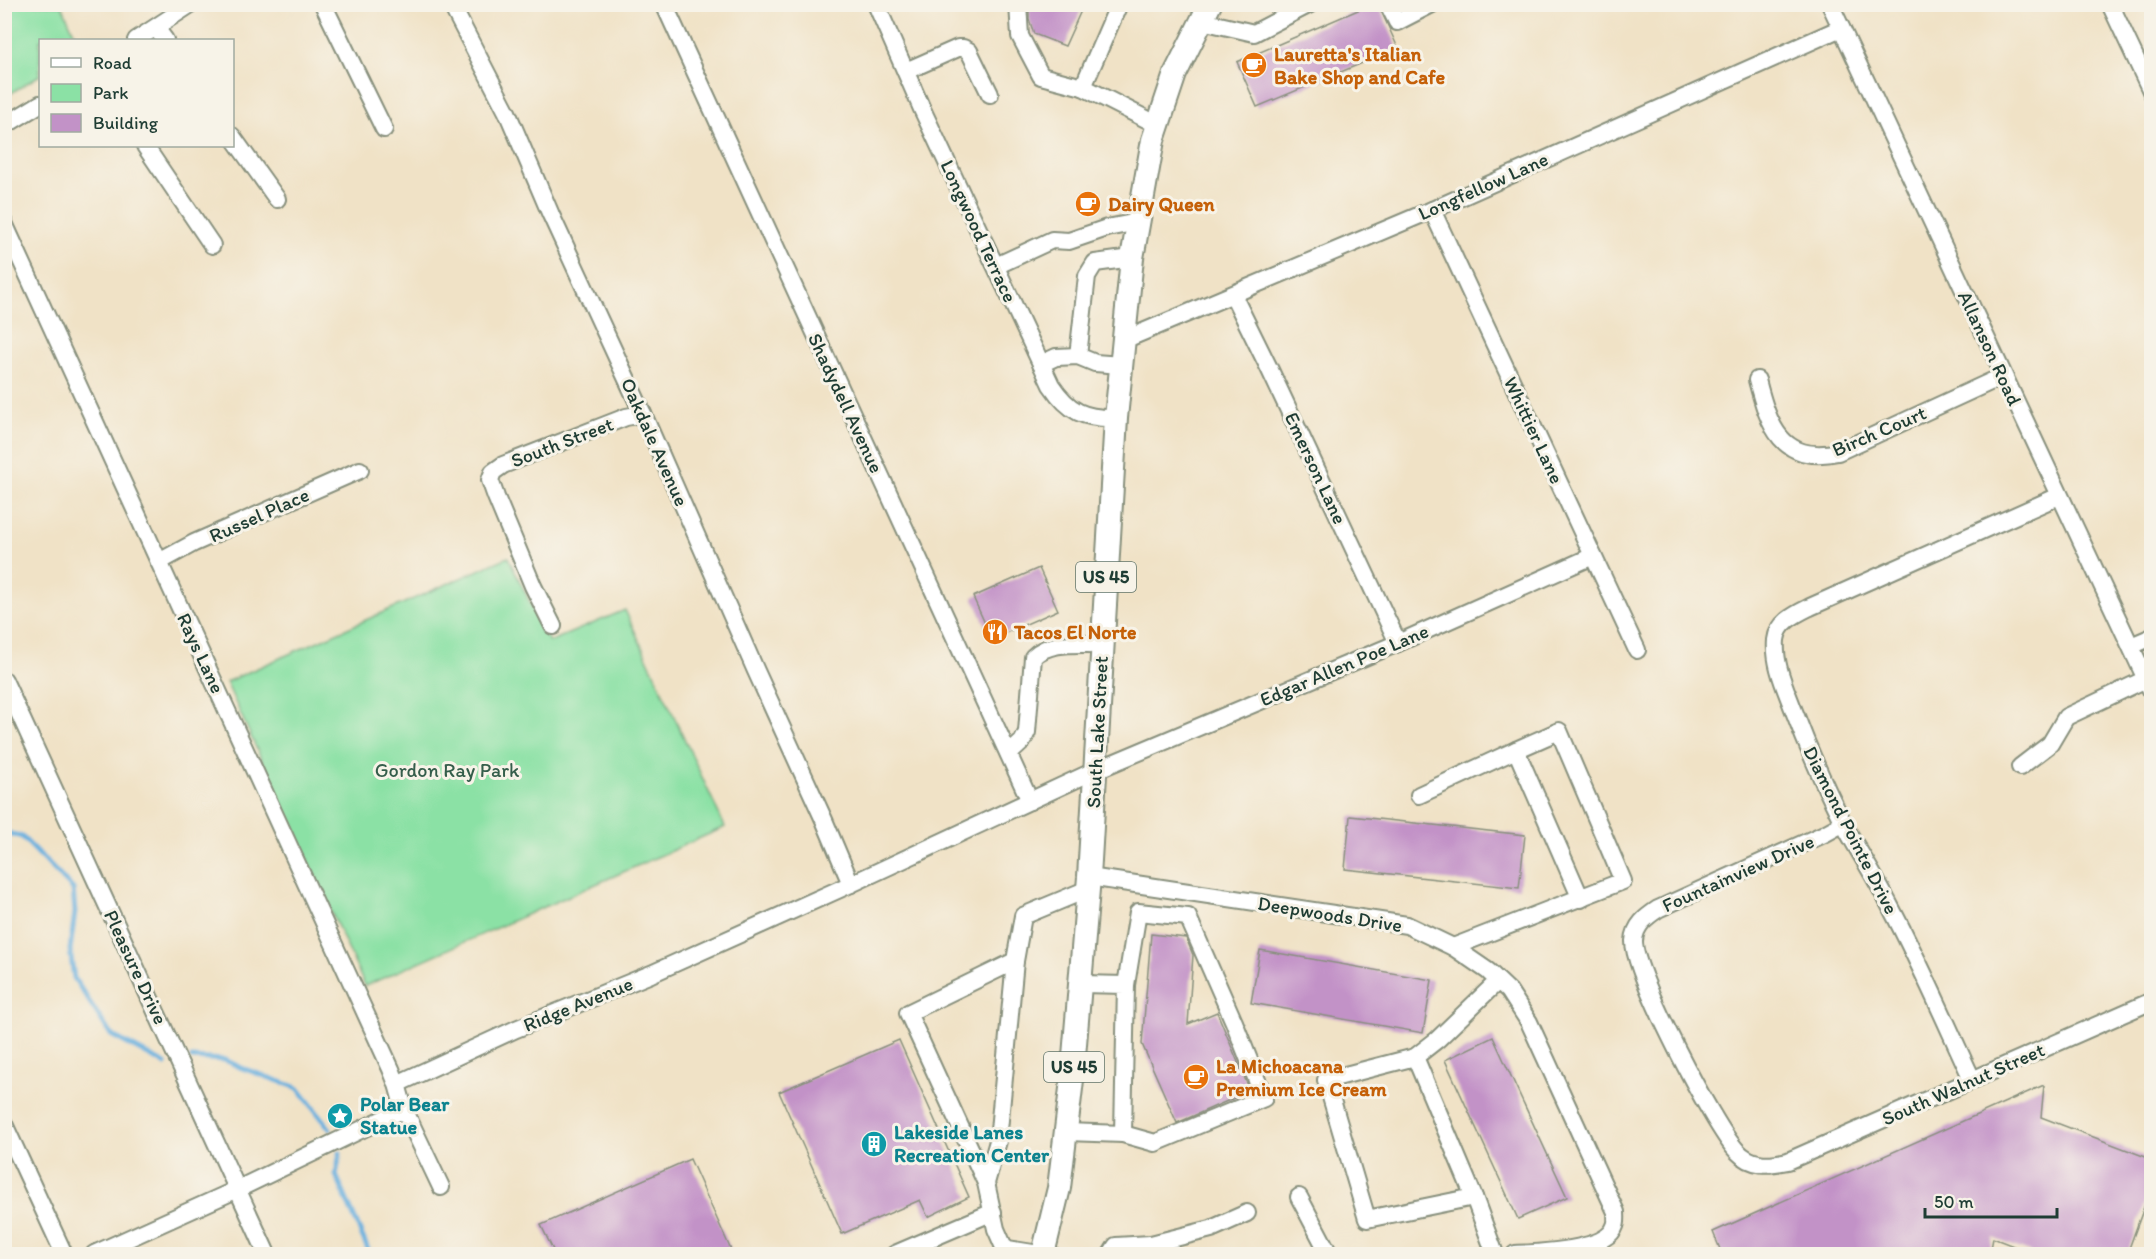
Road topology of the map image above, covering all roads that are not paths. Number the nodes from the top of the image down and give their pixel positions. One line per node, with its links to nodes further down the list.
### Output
1 (191, 4): 15 (street)
2 (323, 4): 24 (street)
3 (452, 4): 41 (street, Oakdale Avenue)
4 (664, 4): 56 (street, Shadydell Avenue)
5 (876, 4): 17 (street, Longwood Terrace)
6 (1018, 4): 18 (street)
7 (1119, 4): 18 (street)
8 (1310, 4): 13 (street)
9 (1388, 4): 10 (street)
10 (1432, 4)
11 (1830, 4): 14 (street, Allanson Road)
12 (2110, 4): 19 (street)
13 (1206, 13): 22 (main road, South Lake Street / US 45)
14 (1841, 28): 28 (street, Longfellow Lane); 39 (street, Allanson Road)
15 (161, 34): 16 (street)
16 (140, 39)
17 (906, 71): 20 (street); 33 (street, Longwood Terrace)
18 (1083, 87): 22 (street)
19 (2151, 93)
20 (990, 94)
21 (39, 105): 23 (street)
22 (1158, 125): 29 (main road, South Lake Street / US 45)
23 (4, 126)
24 (384, 129)
25 (234, 139): 27 (street)
26 (147, 147): 31 (street)
27 (277, 199)
28 (1432, 210): 34 (street, Longfellow Lane); 45 (street, Whittier Lane)
29 (1138, 222): 32 (main road, South Lake Street / US 45); 33 (street)
30 (4, 223): 46 (street, Rays Lane)
31 (212, 245)
32 (1132, 258): 35 (main road, South Lake Street / US 45); 36 (street)
33 (996, 266): 37 (street, Longwood Terrace)
34 (1233, 295): 35 (street, Longfellow Lane); 49 (street, Emerson Lane)
35 (1124, 340): 38 (main road, South Lake Street / US 45)
36 (1078, 356): 37 (street); 38 (street)
37 (1041, 364): 42 (street, Longwood Terrace)
38 (1121, 365): 42 (main road, South Lake Street / US 45)
39 (2003, 376): 40 (street, Birch Court); 44 (street, Allanson Road)
40 (1756, 380)
41 (643, 414): 47 (street, South Street); 63 (street, Oakdale Avenue)
42 (1116, 418): 50 (main road, South Lake Street / US 45)
43 (360, 470): 46 (street, Russel Place)
44 (2059, 496): 51 (street, Allanson Road); 61 (street, Diamond Pointe Drive)
45 (1593, 556): 49 (street, Edgar Allen Poe Lane); 52 (street, Whittier Lane)
46 (159, 562): 75 (street, Rays Lane)
47 (553, 626)
48 (2151, 637): 51 (street)
49 (1398, 642): 58 (street, Edgar Allen Poe Lane)
50 (1102, 644): 56 (street); 58 (main road, South Lake Street / US 45)
51 (2131, 646): 54 (street, Allanson Road)
52 (1637, 650)
53 (4, 680): 83 (street, Pleasure Drive)
54 (2149, 685): 57 (street)
55 (1516, 750): 59 (street); 65 (street); 65 (street)
56 (1009, 754): 60 (street, Shadydell Avenue)
57 (2020, 767)
58 (1094, 771): 60 (street, Ridge Avenue); 62 (main road, South Lake Street / US 45)
59 (1419, 795)
60 (1030, 801): 63 (street, Ridge Avenue)
61 (1844, 823): 74 (street, Diamond Pointe Drive); 80 (street, Fountainview Drive)
62 (1088, 883): 64 (street, Deepwoods Drive); 68 (street); 70 (main road, South Lake Street / US 45)
63 (851, 884): 75 (street, Ridge Avenue)
64 (1167, 889): 66 (street); 67 (street, Deepwoods Drive)
65 (1581, 899): 67 (street)
66 (1164, 915): 71 (street); 79 (street)
67 (1453, 947): 69 (street, Deepwoods Drive)
68 (1015, 961): 81 (street); 81 (street)
69 (1498, 981): 73 (street); 98 (street, Deepwoods Drive)
70 (1081, 984): 71 (street); 78 (main road, South Lake Street / US 45)
71 (1126, 985): 79 (street)
72 (2151, 1001): 74 (street, South Walnut Street)
73 (1415, 1057): 85 (street); 85 (street)
74 (1971, 1079): 80 (street, South Walnut Street)
75 (397, 1084): 76 (street)
76 (404, 1109): 82 (street); 83 (street)
77 (4, 1124): 90 (street)
78 (1066, 1132): 79 (street); 94 (main road, South Lake Street / US 45)
79 (1123, 1134)
80 (1774, 1164)
81 (986, 1182): 86 (street)
82 (441, 1187)
83 (238, 1189): 91 (street); 92 (street, Pleasure Drive)
84 (1299, 1197): 96 (street)
85 (1474, 1197): 97 (street)
86 (993, 1212): 89 (street); 93 (street)
87 (1247, 1213): 88 (street)
88 (1153, 1249): 95 (street)
89 (999, 1250): 94 (street)
90 (64, 1254)
91 (94, 1254)
92 (267, 1254)
93 (895, 1254)
94 (1041, 1254)
95 (1111, 1254)
96 (1329, 1254)
97 (1495, 1254)
98 (1515, 1254)

